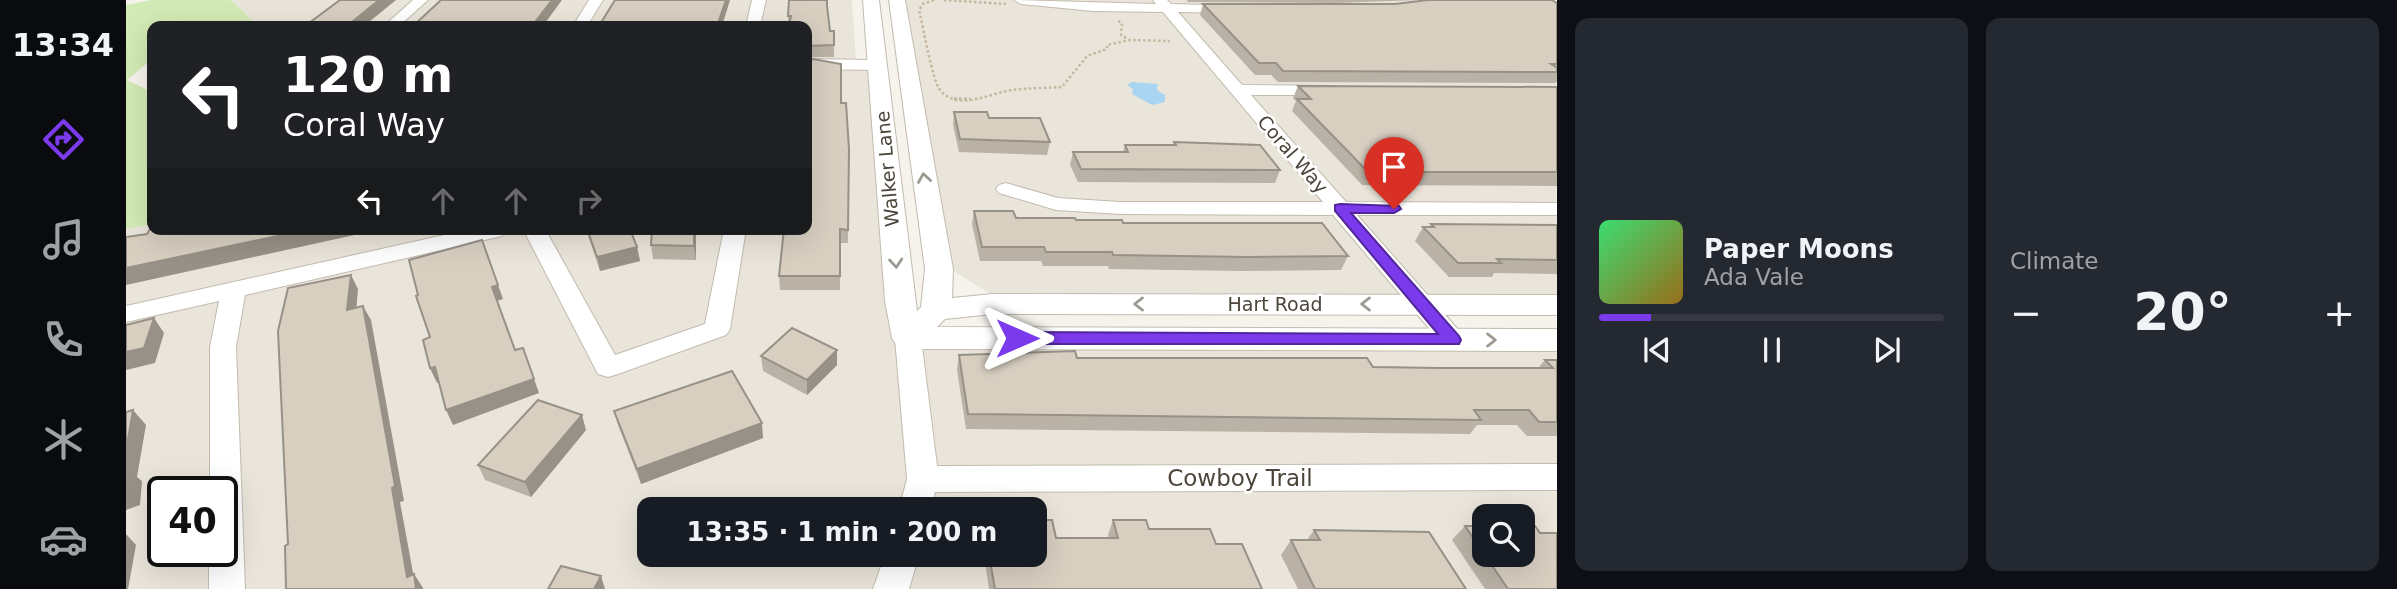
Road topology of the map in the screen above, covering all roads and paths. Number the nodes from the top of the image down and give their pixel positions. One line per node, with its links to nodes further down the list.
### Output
1 (421, 0): 10 (street)
2 (596, 0): 11 (street)
3 (759, 0): 12 (street)
4 (871, 0): 15 (street, Walker Lane)
5 (897, 0): 24 (street, Walker Lane, one-way to 5)
6 (934, 0): 13 (path)
7 (1021, 0): 8 (street)
8 (1163, 4): 9 (street); 16 (street, Coral Way)
9 (1245, 9)
10 (397, 21)
11 (583, 21)
12 (754, 21)
13 (1170, 41)
14 (812, 64): 15 (street)
15 (877, 65): 31 (street, Walker Lane, one-way to 31)
16 (1237, 90): 17 (street); 19 (street, Coral Way)
17 (1348, 90)
18 (1006, 189): 19 (street)
19 (1340, 208): 20 (street); 26 (street, Coral Way)
20 (1557, 209)
21 (476, 235): 25 (street)
22 (537, 235): 23 (street)
23 (734, 235)
24 (939, 270): 27 (street); 29 (street)
25 (233, 291): 30 (street); 38 (street)
26 (1422, 303): 27 (street, Hart Road, one-way to 27); 28 (street, Hart Road); 32 (street, Coral Way)
27 (993, 304): 29 (street, Hart Road)
28 (1557, 305)
29 (936, 310): 31 (street)
30 (126, 314)
31 (908, 338): 32 (street, Hart Road); 35 (street)
32 (1453, 340): 33 (street, Hart Road, one-way to 33)
33 (1557, 340)
34 (1557, 477): 35 (street, Cowboy Trail)
35 (923, 478): 36 (street)
36 (918, 497)
37 (898, 567): 39 (street)
38 (227, 589)
39 (891, 589)

